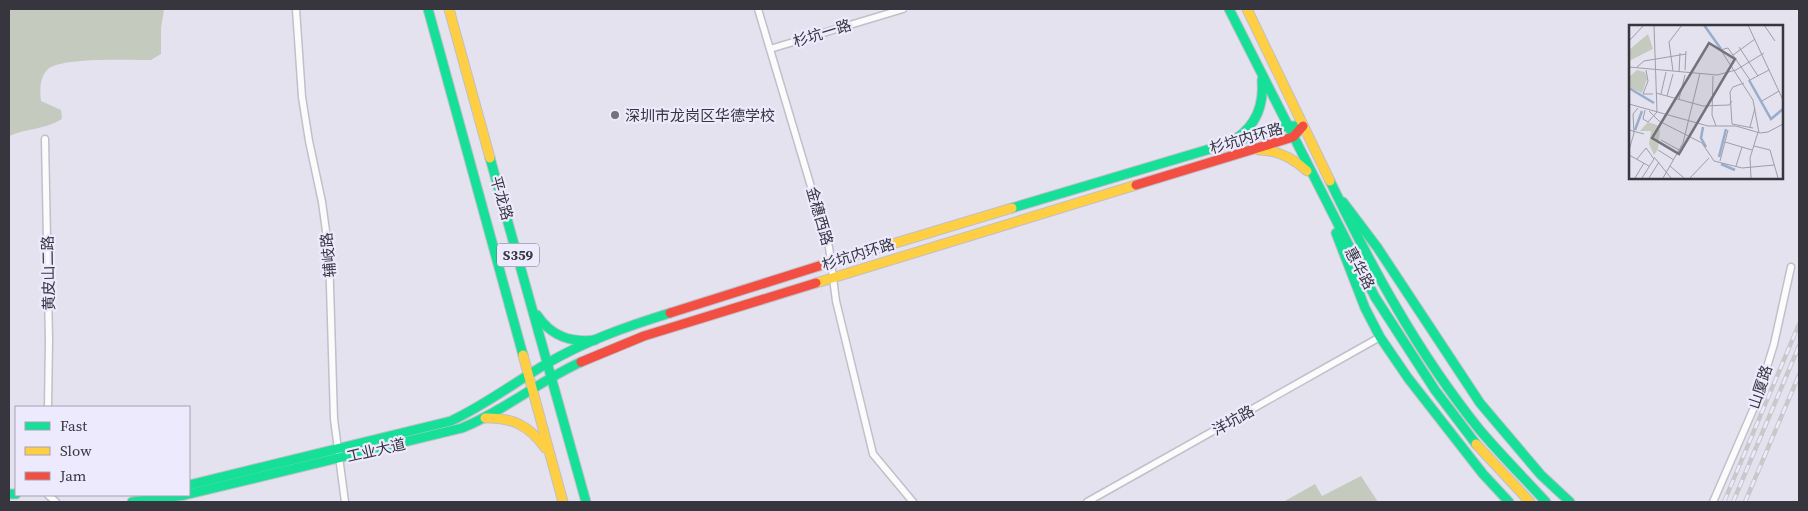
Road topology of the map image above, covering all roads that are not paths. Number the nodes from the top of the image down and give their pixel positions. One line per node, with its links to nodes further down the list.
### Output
1 (296, 9): 31 (street, 辅岐路)
2 (428, 9): 26 (street, 平龙路 / S359)
3 (449, 9): 22 (street, 平龙路 / S359)
4 (758, 9): 8 (street, 金穗西路)
5 (903, 9): 8 (street, 杉坑一路)
6 (1229, 9): 9 (street, 惠华路)
7 (1247, 9): 11 (street, 惠华路)
8 (770, 49): 19 (street, 金穗西路)
9 (1261, 73): 10 (street, 惠华路); 14 (street)
10 (1287, 126): 11 (street, 杉坑内环路); 12 (street, 惠华路); 14 (street, 杉坑内环路)
11 (1304, 126): 12 (street, 杉坑内环路); 17 (street, 惠华路)
12 (1293, 137): 15 (street, 杉坑内环路); 16 (street, 惠华路)
13 (45, 138): 29 (street, 黄皮山二路)
14 (1229, 143): 19 (street, 杉坑内环路)
15 (1251, 150): 16 (street); 21 (street, 杉坑内环路)
16 (1313, 178): 18 (street, 惠华路)
17 (1335, 192): 45 (street, 惠华路); 46 (street)
18 (1324, 198): 23 (street); 44 (street, 惠华路)
19 (831, 262): 21 (street, 金穗西路); 24 (street, 杉坑内环路)
20 (1792, 267): 47 (street, 山厦路)
21 (833, 277): 27 (street, 杉坑内环路); 41 (street, 金穗西路)
22 (532, 306): 24 (street); 25 (street, 平龙路 / S359)
23 (1380, 337): 42 (street, 洋坑路); 43 (street)
24 (595, 340): 25 (street, 杉坑内环路)
25 (548, 363): 26 (street, 工业大道); 27 (street, 平龙路 / S359)
26 (528, 376): 28 (street, 平龙路 / S359); 31 (street, 工业大道)
27 (551, 377): 28 (street, 工业大道); 40 (street, 平龙路 / S359)
28 (531, 389): 30 (street, 工业大道); 33 (street, 平龙路 / S359)
29 (48, 406)
30 (485, 418): 32 (street, 工业大道); 33 (street)
31 (338, 449): 32 (street, 辅岐路); 34 (street, 工业大道)
32 (339, 459): 35 (street, 工业大道); 38 (street, 辅岐路)
33 (551, 460): 39 (street, 平龙路 / S359)
34 (190, 485)
35 (190, 493)
36 (173, 496): 37 (street, 工业大道)
37 (132, 502)
38 (345, 502)
39 (563, 502)
40 (586, 502)
41 (913, 502)
42 (1087, 502)
43 (1509, 502)
44 (1530, 502)
45 (1546, 502)
46 (1570, 502)
47 (1713, 502)

